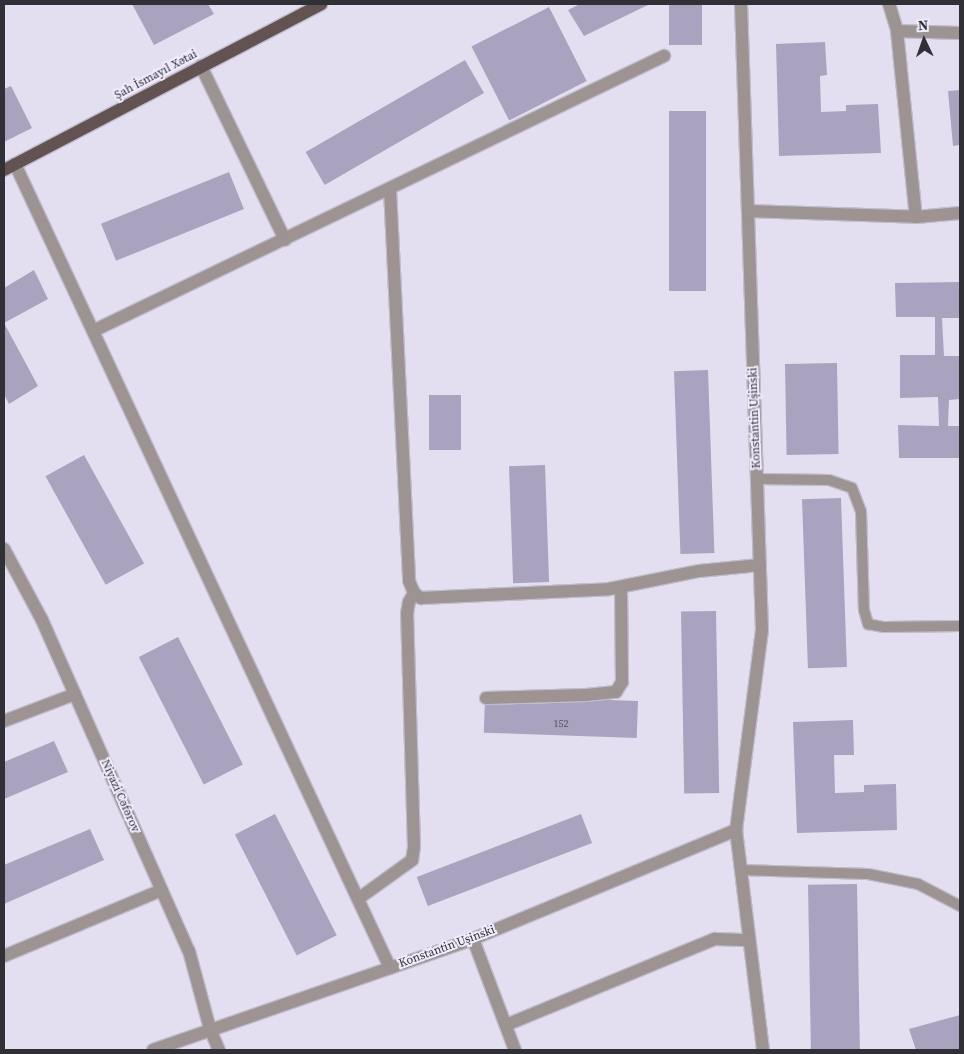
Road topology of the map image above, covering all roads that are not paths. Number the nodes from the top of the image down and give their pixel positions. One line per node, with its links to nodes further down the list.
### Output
1 (321, 4): 7 (main road, Şah İsmayıl Xətai)
2 (741, 4): 11 (street, Konstantin Uşinski)
3 (889, 4): 4 (street)
4 (897, 31): 5 (street); 13 (street)
5 (960, 33)
6 (664, 56): 10 (street)
7 (201, 66): 8 (main road, Şah İsmayıl Xətai); 14 (street)
8 (16, 164): 9 (main road, Şah İsmayıl Xətai); 15 (street)
9 (4, 170)
10 (390, 189): 14 (street); 20 (street)
11 (748, 211): 13 (street); 16 (street, Konstantin Uşinski)
12 (960, 213): 13 (street)
13 (916, 217)
14 (285, 240): 15 (street)
15 (93, 331): 28 (street)
16 (758, 479): 18 (street, Konstantin Uşinski); 21 (lane)
17 (4, 549): 22 (street, Niyazi Cəfərov)
18 (760, 565): 19 (street); 25 (street, Konstantin Uşinski)
19 (621, 587): 20 (street); 23 (street)
20 (414, 593): 28 (street)
21 (960, 626)
22 (74, 694): 24 (street); 27 (street, Niyazi Cəfərov)
23 (486, 698)
24 (4, 721)
25 (736, 830): 26 (street, Konstantin Uşinski); 30 (street, Konstantin Uşinski)
26 (741, 870): 29 (lane); 31 (street, Konstantin Uşinski)
27 (162, 890): 32 (street); 35 (street, Niyazi Cəfərov)
28 (358, 900): 33 (street)
29 (960, 906)
30 (473, 939): 33 (street, Konstantin Uşinski); 34 (street)
31 (749, 940): 34 (street); 39 (street, Konstantin Uşinski)
32 (4, 956)
33 (390, 968): 35 (street, Konstantin Uşinski)
34 (506, 1025): 38 (street)
35 (210, 1028): 36 (street, Konstantin Uşinski); 37 (street, Niyazi Cəfərov)
36 (153, 1050)
37 (219, 1050)
38 (515, 1050)
39 (763, 1050)

